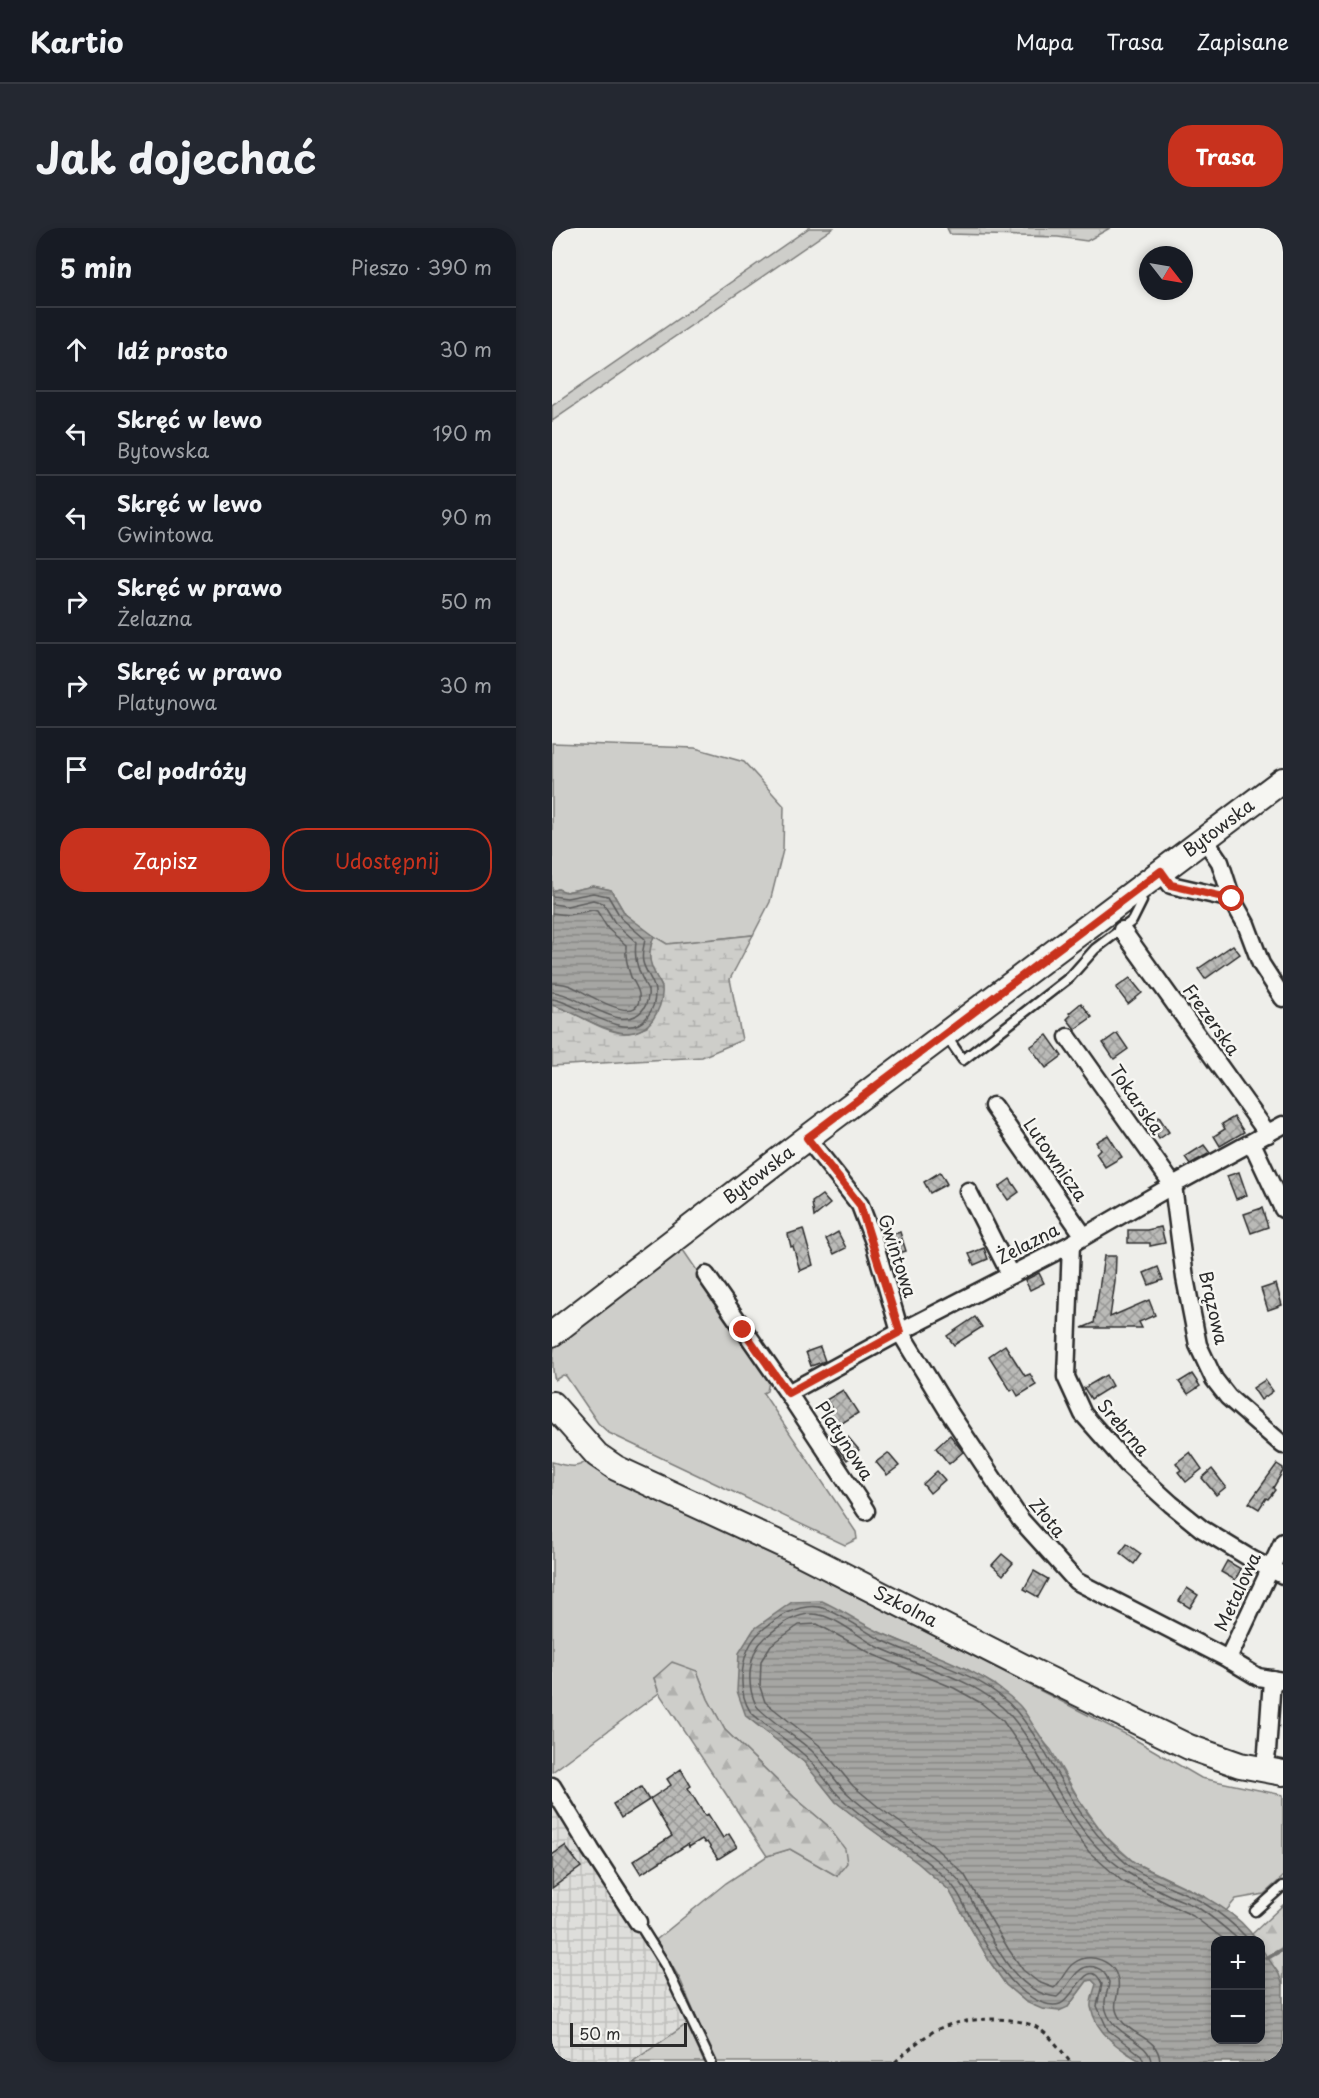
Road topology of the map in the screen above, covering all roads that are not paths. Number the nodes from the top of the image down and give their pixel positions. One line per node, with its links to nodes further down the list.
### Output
1 (1283, 780): 2 (main road, Bytowska)
2 (1204, 840): 3 (main road, Bytowska); 5 (street)
3 (1161, 871): 4 (main road, Bytowska); 5 (street)
4 (1136, 891): 6 (lane); 8 (main road, Bytowska)
5 (1232, 899): 7 (street)
6 (1122, 930): 8 (lane); 11 (street, Frezerska)
7 (1283, 998)
8 (945, 1035): 12 (main road, Bytowska)
9 (1068, 1037): 14 (street, Tokarska)
10 (993, 1106): 17 (street, Lutownicza)
11 (1276, 1130): 13 (street, Żelazna)
12 (807, 1138): 20 (street, Gwintowa); 21 (main road, Bytowska)
13 (1252, 1143): 14 (street, Żelazna); 16 (street)
14 (1173, 1185): 17 (street, Żelazna); 24 (street, Brązowa)
15 (968, 1191): 18 (street)
16 (1283, 1209)
17 (1077, 1240): 18 (street, Żelazna); 27 (street, Srebrna)
18 (1010, 1274): 20 (street, Żelazna)
19 (706, 1275): 22 (street, Platynowa)
20 (900, 1332): 22 (street, Żelazna); 28 (street, Złota)
21 (552, 1334)
22 (788, 1393): 25 (street, Platynowa)
23 (552, 1404): 30 (main road, Szkolna)
24 (1283, 1446)
25 (866, 1511)
26 (1283, 1542): 27 (street, Metalowa)
27 (1277, 1572): 28 (street, Metalowa)
28 (1228, 1659): 29 (street, Złota)
29 (1278, 1680): 30 (street)
30 (1273, 1771)
31 (552, 1786): 34 (street)
32 (1283, 1886): 33 (lane)
33 (1255, 1911)
34 (638, 1922): 35 (lane)
35 (711, 2062)

